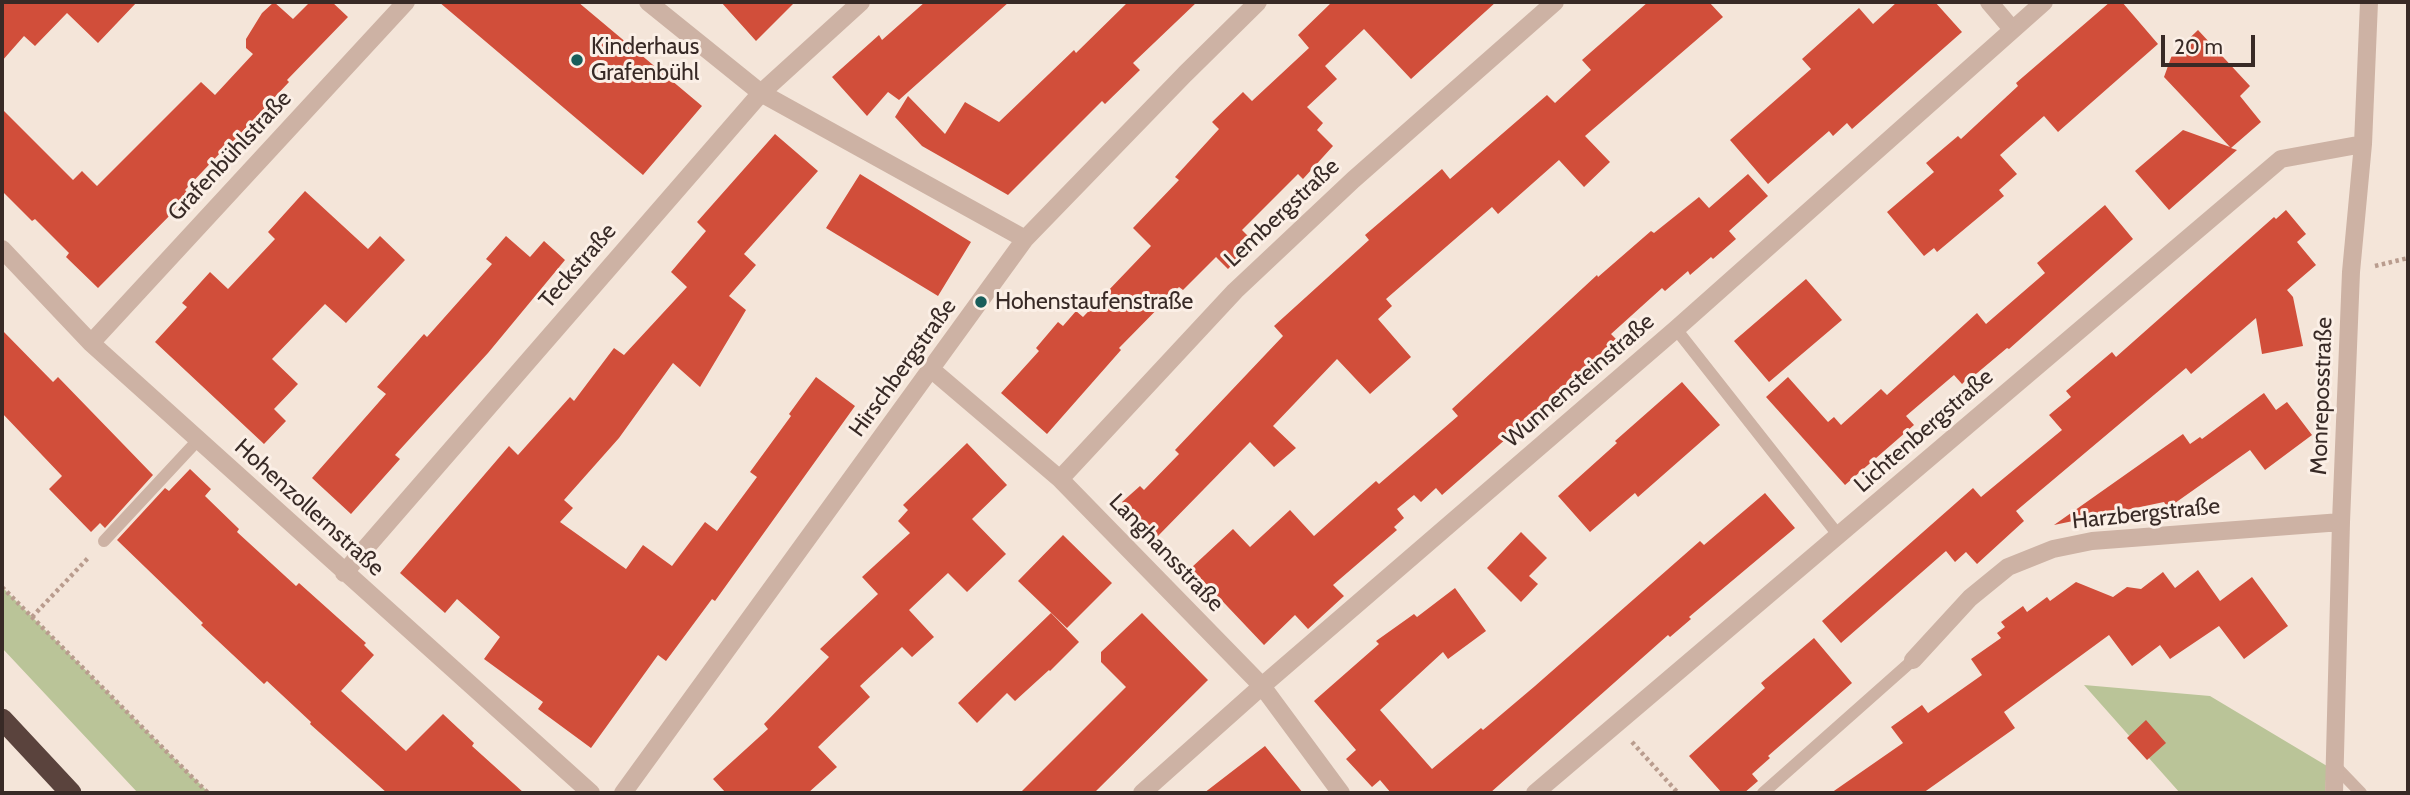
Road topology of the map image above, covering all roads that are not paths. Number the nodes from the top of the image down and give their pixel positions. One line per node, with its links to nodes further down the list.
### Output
1 (406, 2): 15 (street, Grafenbühlstraße)
2 (648, 2): 10 (street)
3 (861, 2): 10 (street, Teckstraße)
4 (1258, 2): 12 (street, Hirschbergstraße)
5 (1555, 2): 18 (street, Lembergstraße)
6 (1989, 2): 9 (street)
7 (2044, 2): 9 (street, Wunnensteinstraße)
8 (2369, 2): 11 (street, Monreposstraße)
9 (2012, 29): 14 (street, Wunnensteinstraße)
10 (761, 93): 12 (street); 22 (street, Teckstraße)
11 (2362, 144): 19 (street, Monreposstraße); 20 (street, Lichtenbergstraße)
12 (1025, 239): 16 (street, Hirschbergstraße)
13 (2, 250): 15 (street, Hohenzollernstraße)
14 (1676, 329): 20 (lane); 24 (street, Wunnensteinstraße)
15 (91, 343): 17 (street, Hohenzollernstraße)
16 (932, 370): 18 (street, Langhansstraße); 29 (street, Hirschbergstraße)
17 (198, 440): 21 (lane); 22 (street, Hohenzollernstraße)
18 (1060, 480): 24 (street, Langhansstraße)
19 (2341, 522): 23 (street, Harzbergstraße); 26 (street, Monreposstraße)
20 (1839, 536): 32 (street, Lichtenbergstraße)
21 (104, 541)
22 (344, 573): 28 (street, Hohenzollernstraße)
23 (1913, 660): 33 (lane)
24 (1262, 686): 30 (street, Wunnensteinstraße); 31 (street, Langhansstraße)
25 (2, 719): 27 (highway)
26 (2336, 767): 34 (street, Monreposstraße); 35 (lane)
27 (71, 793)
28 (591, 793)
29 (623, 793)
30 (1142, 793)
31 (1341, 793)
32 (1535, 793)
33 (1763, 793)
34 (2334, 793)
35 (2361, 793)

